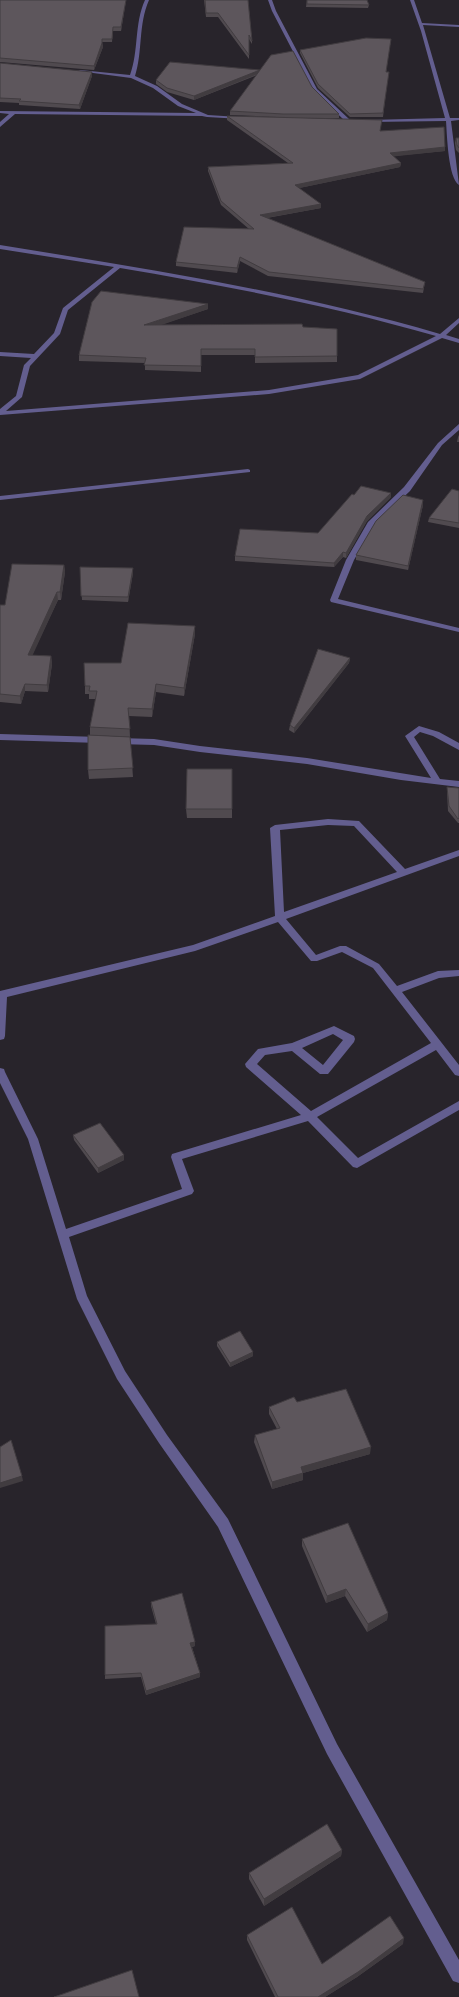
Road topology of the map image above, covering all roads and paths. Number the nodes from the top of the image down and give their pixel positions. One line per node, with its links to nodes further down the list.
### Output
1 (147, 0): 7 (street)
2 (270, 0): 15 (street)
3 (412, 0): 4 (street)
4 (420, 24): 5 (street); 12 (street)
5 (459, 26)
6 (72, 70): 7 (street)
7 (132, 77): 10 (street)
8 (0, 112): 9 (street)
9 (14, 112): 10 (street); 18 (street)
10 (207, 116): 11 (street)
11 (245, 119)
12 (448, 119): 13 (street); 17 (street); 19 (street)
13 (459, 119)
14 (339, 120): 15 (street)
15 (346, 120): 16 (street)
16 (354, 120)
17 (361, 120)
18 (0, 125)
19 (459, 184)
20 (0, 247): 21 (street)
21 (119, 266): 23 (street); 26 (street)
22 (459, 320): 23 (street)
23 (441, 336): 24 (street); 27 (street)
24 (459, 341)
25 (0, 354): 26 (street)
26 (35, 356): 27 (street)
27 (0, 412)
28 (459, 426): 31 (street)
29 (248, 471): 30 (street)
30 (0, 498)
31 (459, 630)
32 (0, 737): 34 (street)
33 (459, 747): 34 (street)
34 (437, 781): 35 (street)
35 (459, 784)
36 (459, 853): 37 (street)
37 (404, 873): 38 (street); 38 (street)
38 (280, 918): 40 (street); 41 (street)
39 (459, 973): 40 (street)
40 (395, 991): 43 (street)
41 (1, 994): 42 (street)
42 (0, 1036)
43 (437, 1044): 46 (street); 48 (street)
44 (294, 1047): 44 (street); 48 (street)
45 (0, 1072): 49 (street)
46 (459, 1072)
47 (459, 1105): 48 (street)
48 (310, 1116): 49 (street)
49 (62, 1235): 50 (street)
50 (459, 1975)

